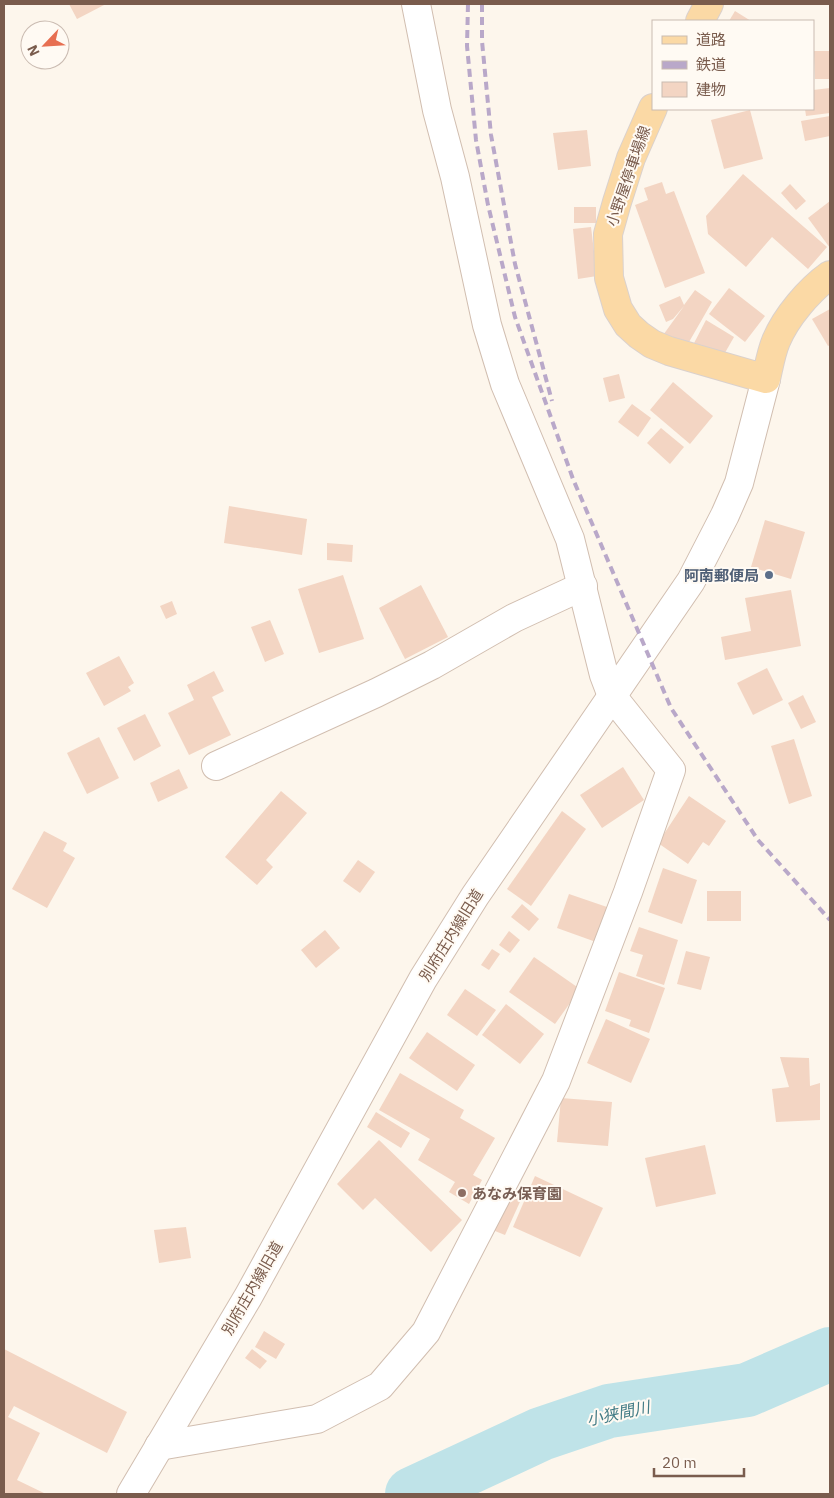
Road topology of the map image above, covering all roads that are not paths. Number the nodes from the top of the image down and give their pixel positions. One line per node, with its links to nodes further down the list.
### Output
1 (416, 4): 7 (street)
2 (709, 4): 3 (main road)
3 (701, 20)
4 (652, 110): 6 (main road, 小野屋停車場線)
5 (830, 275): 6 (main road)
6 (766, 379): 8 (street, 別府庄内線旧道)
7 (583, 586): 8 (street); 9 (street)
8 (612, 696): 10 (street, 別府庄内線旧道); 10 (street)
9 (216, 766)
10 (160, 1446): 11 (street, 別府庄内線旧道)
11 (131, 1494)

